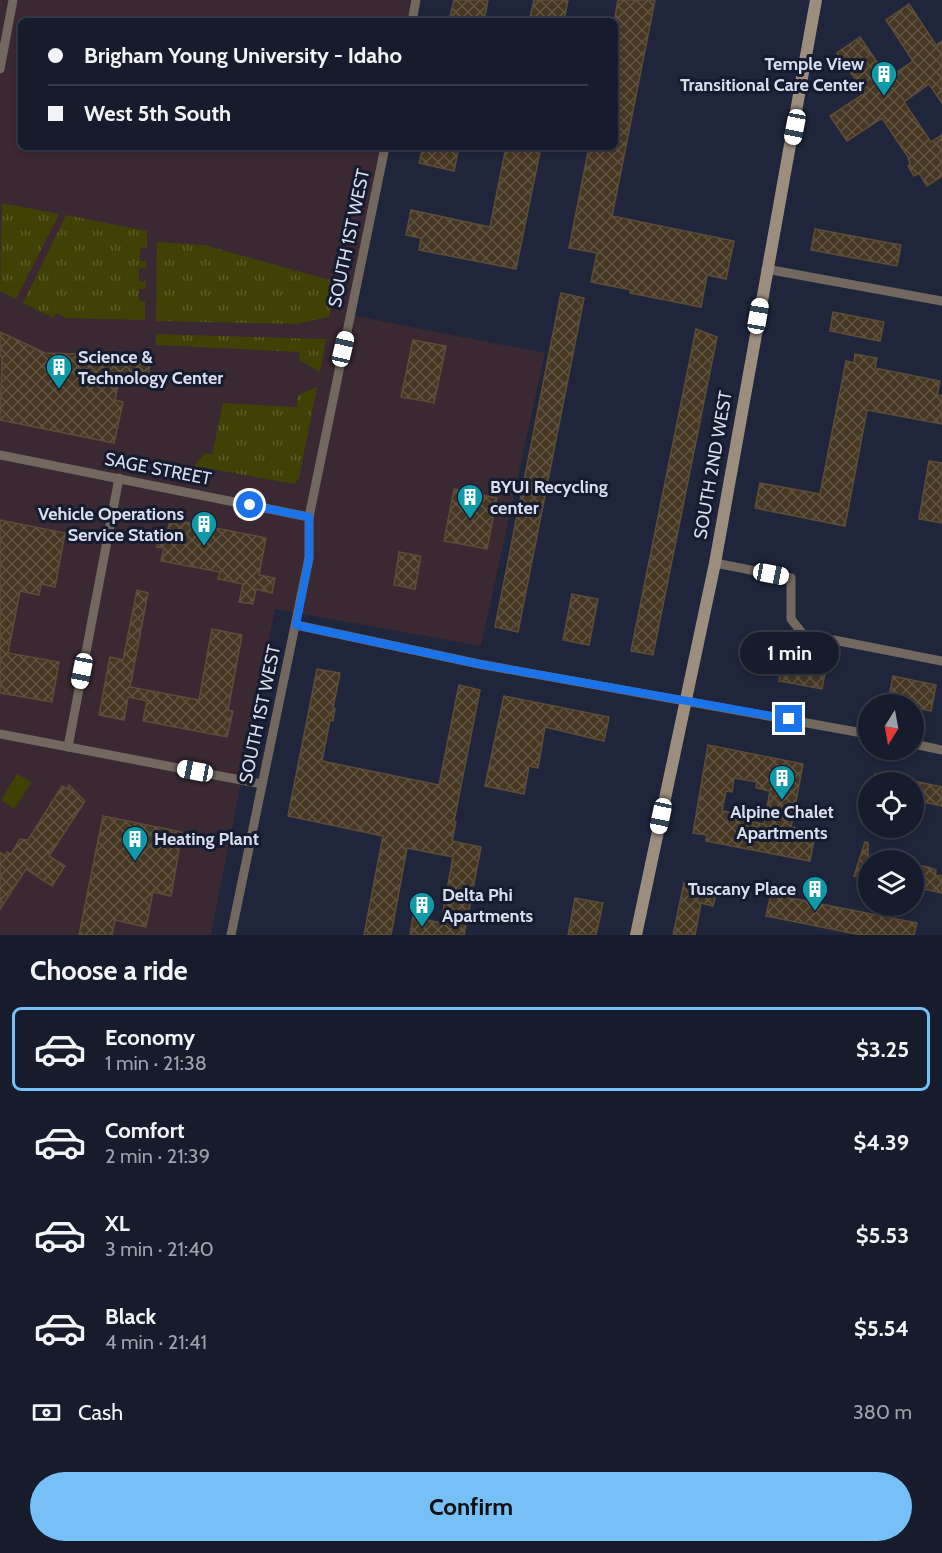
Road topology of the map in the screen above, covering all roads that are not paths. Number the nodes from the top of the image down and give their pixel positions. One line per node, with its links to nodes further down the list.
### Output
1 (13, 0): 5 (street)
2 (416, 0): 4 (street)
3 (816, 0): 7 (main road, SOUTH 2ND WEST)
4 (413, 18)
5 (0, 69)
6 (384, 150): 11 (street, SOUTH 1ST WEST)
7 (766, 269): 8 (street); 12 (main road, SOUTH 2ND WEST)
8 (942, 301)
9 (0, 455): 10 (street, SAGE STREET)
10 (119, 478): 11 (street, SAGE STREET); 19 (street)
11 (309, 517): 13 (street, SOUTH 1ST WEST)
12 (715, 563): 14 (street); 15 (main road, SOUTH 2ND WEST)
13 (296, 625): 15 (street); 21 (street, SOUTH 1ST WEST)
14 (942, 661)
15 (686, 700): 16 (street); 23 (main road, SOUTH 2ND WEST)
16 (858, 732)
17 (0, 734): 19 (street)
18 (924, 746): 20 (street)
19 (68, 747): 21 (street)
20 (942, 750)
21 (262, 784): 22 (street, SOUTH 1ST WEST)
22 (231, 935)
23 (636, 935)

